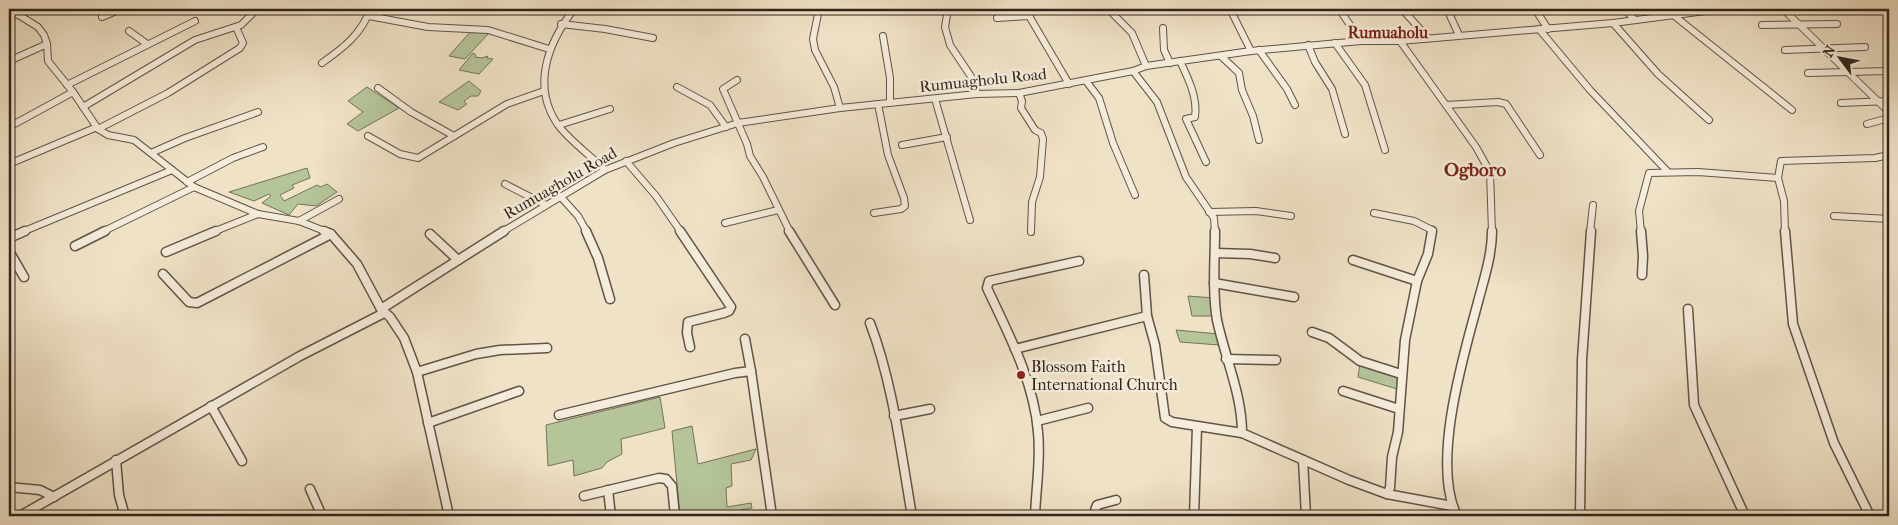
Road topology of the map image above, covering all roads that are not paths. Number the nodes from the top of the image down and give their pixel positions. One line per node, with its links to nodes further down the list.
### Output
1 (31, 9): 22 (street)
2 (121, 9): 23 (street)
3 (257, 9): 33 (street)
4 (574, 9): 29 (street)
5 (819, 9): 83 (street)
6 (893, 9): 7 (street)
7 (912, 9)
8 (946, 9): 73 (street)
9 (1025, 9): 24 (street)
10 (1108, 9): 59 (street)
11 (1230, 9): 53 (street)
12 (1339, 9): 42 (street)
13 (1402, 9): 41 (street)
14 (1448, 9): 38 (street)
15 (1535, 9): 35 (street)
16 (1624, 9): 27 (street)
17 (1721, 9): 21 (street, Rumuagholu Road)
18 (1783, 9): 31 (street)
19 (10, 10): 22 (street)
20 (370, 12): 50 (street); 57 (street)
21 (1672, 14): 27 (street, Rumuagholu Road); 85 (street)
22 (18, 15): 45 (street)
23 (102, 16)
24 (1030, 16): 25 (street); 67 (street)
25 (997, 18)
26 (195, 20): 46 (street)
27 (1635, 20): 28 (street, Rumuagholu Road)
28 (1613, 23): 35 (street, Rumuagholu Road); 89 (street)
29 (561, 24): 40 (street); 50 (street)
30 (1762, 24): 31 (street)
31 (1799, 24): 32 (street); 49 (street)
32 (1837, 24)
33 (236, 27): 82 (street); 95 (street)
34 (1163, 28): 58 (street)
35 (1548, 28): 36 (street, Rumuagholu Road)
36 (1539, 29): 38 (street, Rumuagholu Road); 112 (street)
37 (129, 31): 46 (street)
38 (1459, 35): 41 (street, Rumuagholu Road)
39 (883, 36): 77 (street)
40 (653, 38)
41 (1428, 38): 43 (street, Rumuagholu Road)
42 (1362, 41): 43 (street, Rumuagholu Road); 44 (street, Rumuagholu Road)
43 (1400, 41): 81 (street)
44 (1336, 43): 47 (street, Rumuagholu Road); 103 (street)
45 (47, 44): 55 (street); 66 (street)
46 (147, 44): 66 (street)
47 (1308, 45): 51 (street, Rumuagholu Road); 96 (street)
48 (1866, 47): 49 (street)
49 (1824, 48): 52 (street); 62 (street)
50 (549, 49): 70 (street)
51 (1259, 50): 53 (street, Rumuagholu Road); 80 (street)
52 (1785, 50)
53 (1251, 51): 54 (street, Rumuagholu Road)
54 (1221, 56): 56 (street, Rumuagholu Road); 100 (street)
55 (9, 61)
56 (1180, 61): 58 (street, Rumuagholu Road); 108 (street)
57 (322, 63)
58 (1170, 63): 59 (street, Rumuagholu Road)
59 (1146, 66): 60 (street, Rumuagholu Road)
60 (1133, 71): 65 (street, Rumuagholu Road); 123 (street)
61 (1889, 71): 62 (street)
62 (1850, 72): 63 (street); 75 (street)
63 (1808, 73)
64 (737, 80): 90 (street)
65 (1086, 81): 67 (street, Rumuagholu Road); 117 (street)
66 (67, 84): 71 (street)
67 (1069, 84): 72 (street, Rumuagholu Road)
68 (677, 87): 94 (street)
69 (378, 88): 98 (street)
70 (544, 91): 92 (street); 98 (street)
71 (74, 92): 82 (street); 93 (street)
72 (1019, 93): 73 (street, Rumuagholu Road); 133 (street)
73 (977, 94): 74 (street, Rumuagholu Road)
74 (935, 99): 77 (street, Rumuagholu Road); 99 (street)
75 (1879, 101): 76 (street); 78 (street); 87 (street)
76 (1889, 101)
77 (890, 103): 79 (street, Rumuagholu Road)
78 (1841, 103)
79 (878, 104): 83 (street, Rumuagholu Road); 124 (street)
80 (1296, 105)
81 (1446, 105): 106 (street); 190 (street)
82 (83, 107): 95 (street)
83 (840, 108): 90 (street, Rumuagholu Road)
84 (610, 110): 92 (street)
85 (1792, 110)
86 (258, 112): 104 (street)
87 (1889, 112)
88 (1889, 118): 91 (street)
89 (1709, 120)
90 (738, 123): 94 (street, Rumuagholu Road); 122 (street)
91 (1867, 124)
92 (559, 125): 111 (street)
93 (9, 127)
94 (726, 127): 107 (street, Rumuagholu Road)
95 (97, 128): 104 (street); 109 (street)
96 (1345, 134)
97 (368, 136): 98 (street)
98 (454, 136)
99 (947, 137): 101 (street); 130 (street)
100 (1259, 140)
101 (902, 145)
102 (263, 147): 114 (street)
103 (1385, 150)
104 (151, 153): 110 (street)
105 (1889, 154): 113 (street)
106 (1540, 155)
107 (626, 161): 111 (street, Rumuagholu Road); 161 (street)
108 (1206, 162)
109 (9, 164)
110 (172, 170): 114 (street); 136 (street)
111 (605, 170): 118 (street, Rumuagholu Road)
112 (1668, 172): 113 (street); 147 (street)
113 (1778, 178): 206 (street)
114 (187, 182): 116 (street)
115 (505, 184): 120 (street)
116 (194, 188): 125 (street); 137 (street)
117 (1135, 195)
118 (560, 196): 120 (street, Rumuagholu Road); 152 (street)
119 (338, 199): 131 (street)
120 (546, 204): 142 (street, Rumuagholu Road)
121 (1593, 205): 204 (street)
122 (778, 210): 132 (street); 153 (street)
123 (1209, 212): 127 (street); 140 (street)
124 (874, 213)
125 (258, 214): 131 (street); 139 (street)
126 (1374, 214): 149 (street)
127 (1291, 216)
128 (1834, 216): 129 (street)
129 (1889, 219)
130 (970, 220)
131 (299, 221): 134 (street)
132 (725, 223)
133 (1031, 233)
134 (331, 234): 145 (street); 155 (street)
135 (430, 234): 142 (street)
136 (9, 238)
137 (75, 246)
138 (9, 251): 148 (street)
139 (166, 252)
140 (1215, 253): 141 (street); 150 (street)
141 (1275, 258)
142 (458, 260): 155 (street, Rumuagholu Road)
143 (1353, 260): 149 (street)
144 (1078, 261): 162 (street)
145 (163, 274)
146 (1144, 275): 156 (street)
147 (1642, 275)
148 (24, 276)
149 (1417, 280): 167 (street)
150 (1214, 283): 151 (street); 163 (street)
151 (1294, 297)
152 (610, 299)
153 (834, 305)
154 (1688, 309): 205 (street)
155 (383, 311): 166 (street); 170 (street, Rumuagholu Road)
156 (1147, 316): 162 (street); 178 (street)
157 (870, 323): 175 (street)
158 (1312, 332): 167 (street)
159 (745, 339): 165 (street)
160 (546, 348): 166 (street)
161 (690, 348)
162 (1015, 349): 176 (street)
163 (1226, 359): 164 (street); 179 (street)
164 (1276, 360)
165 (751, 371): 174 (street); 197 (street)
166 (416, 372): 177 (street)
167 (1402, 374): 173 (street)
168 (519, 391): 177 (street)
169 (1343, 391): 173 (street)
170 (212, 406): 180 (street, Rumuagholu Road); 182 (street)
171 (1088, 408): 176 (street)
172 (930, 410): 175 (street)
173 (1399, 410): 186 (street)
174 (559, 415)
175 (894, 416): 198 (street)
176 (1037, 421): 199 (street)
177 (428, 423): 194 (street)
178 (1197, 427): 179 (street); 201 (street)
179 (1242, 433): 181 (street)
180 (116, 460): 188 (street, Rumuagholu Road); 192 (street)
181 (1303, 460): 186 (street); 202 (street)
182 (242, 461)
183 (9, 487): 188 (street)
184 (310, 489): 193 (street)
185 (608, 490): 187 (street); 195 (street); 196 (street)
186 (1387, 494): 190 (street)
187 (584, 496)
188 (54, 497): 191 (street, Rumuagholu Road)
189 (1116, 500): 200 (street)
190 (1452, 506): 203 (street)
191 (20, 516)
192 (125, 516)
193 (322, 516)
194 (449, 516)
195 (611, 516)
196 (675, 516)
197 (772, 516)
198 (912, 516)
199 (1035, 516)
200 (1093, 516)
201 (1194, 516)
202 (1306, 516)
203 (1457, 516)
204 (1580, 516)
205 (1744, 516)
206 (1870, 516)

